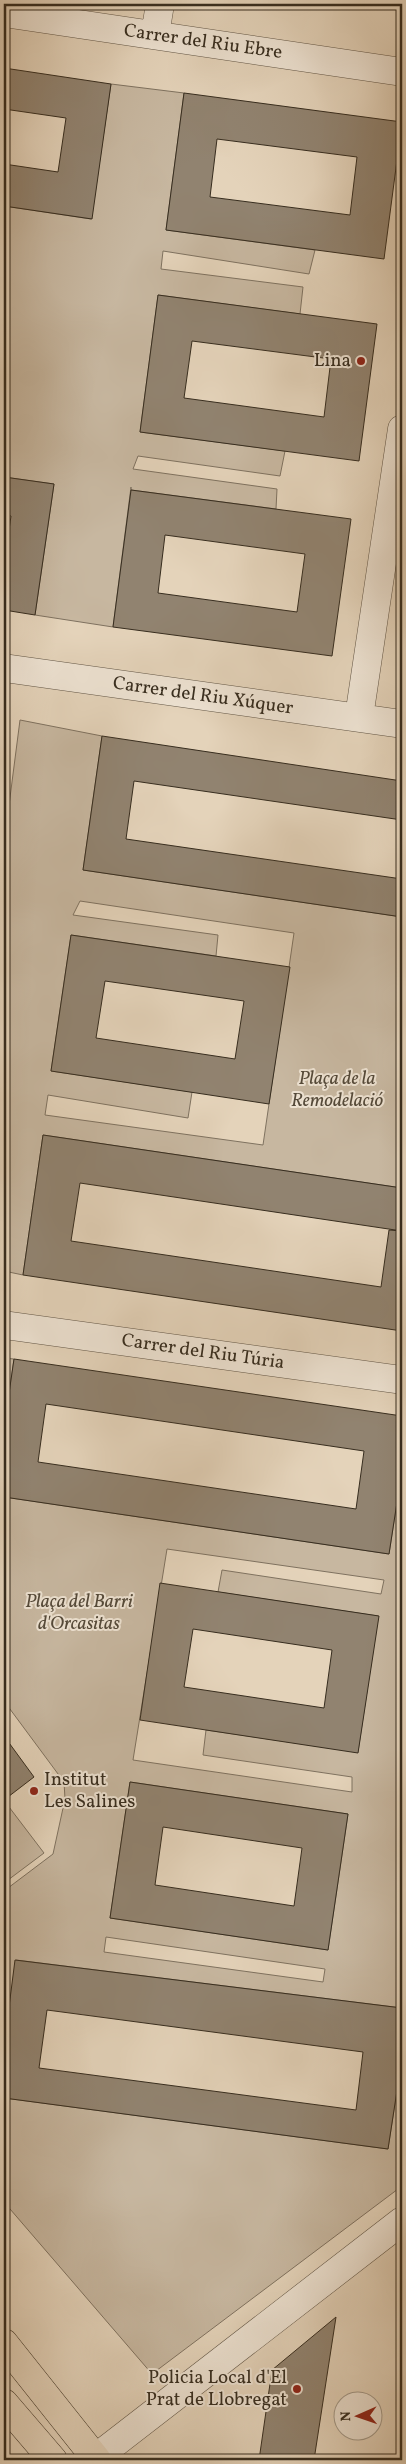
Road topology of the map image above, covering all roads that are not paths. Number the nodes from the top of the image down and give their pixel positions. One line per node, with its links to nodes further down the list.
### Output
1 (160, 4): 3 (street)
2 (4, 13): 3 (street, Carrer del Riu Ebre)
3 (155, 35): 4 (street, Carrer del Riu Ebre)
4 (402, 72)
5 (402, 429): 7 (street)
6 (4, 668): 7 (street, Carrer del Riu Xúquer)
7 (359, 717): 8 (street, Carrer del Riu Xúquer)
8 (402, 724)
9 (4, 1325): 10 (street, Carrer del Riu Túria)
10 (402, 1380)
11 (402, 2221): 15 (street)
12 (4, 2343): 15 (main road)
13 (4, 2403): 14 (main road)
14 (53, 2460)
15 (95, 2460)

